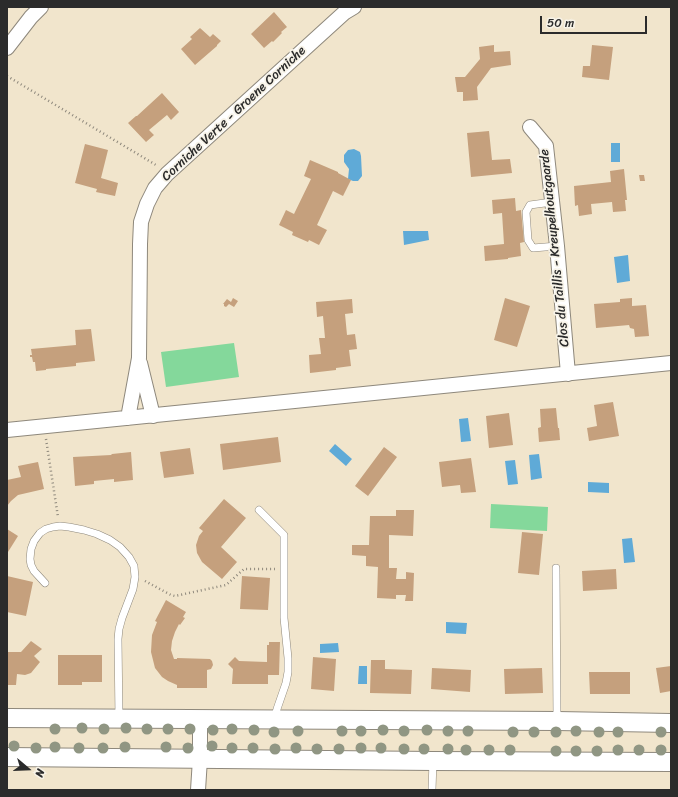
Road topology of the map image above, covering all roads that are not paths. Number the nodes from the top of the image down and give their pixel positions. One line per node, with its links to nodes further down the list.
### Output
1 (41, 7): 3 (street)
2 (354, 7): 7 (street, Corniche Verte - Groene Corniche)
3 (7, 48)
4 (530, 127): 5 (street, Clos du Taillis - Kreupelhoutgaarde)
5 (552, 202): 6 (street, Clos du Taillis - Kreupelhoutgaarde); 6 (lane)
6 (557, 246): 9 (street, Clos du Taillis - Kreupelhoutgaarde)
7 (139, 358): 10 (street, Corniche Verte - Groene Corniche); 11 (street, Corniche Verte - Groene Corniche)
8 (671, 363): 9 (street)
9 (568, 374): 10 (street)
10 (153, 416): 11 (street)
11 (128, 418): 12 (street)
12 (7, 430)
13 (259, 510): 19 (lane)
14 (556, 568): 20 (lane)
15 (45, 583): 17 (lane)
16 (7, 718): 17 (street)
17 (119, 719): 18 (street)
18 (200, 719): 19 (street); 23 (street)
19 (274, 720): 20 (street)
20 (557, 721): 21 (street)
21 (671, 723)
22 (7, 757): 23 (street)
23 (200, 759): 24 (street); 26 (street)
24 (433, 761): 25 (street); 27 (lane)
25 (671, 762)
26 (198, 790)
27 (432, 790)

